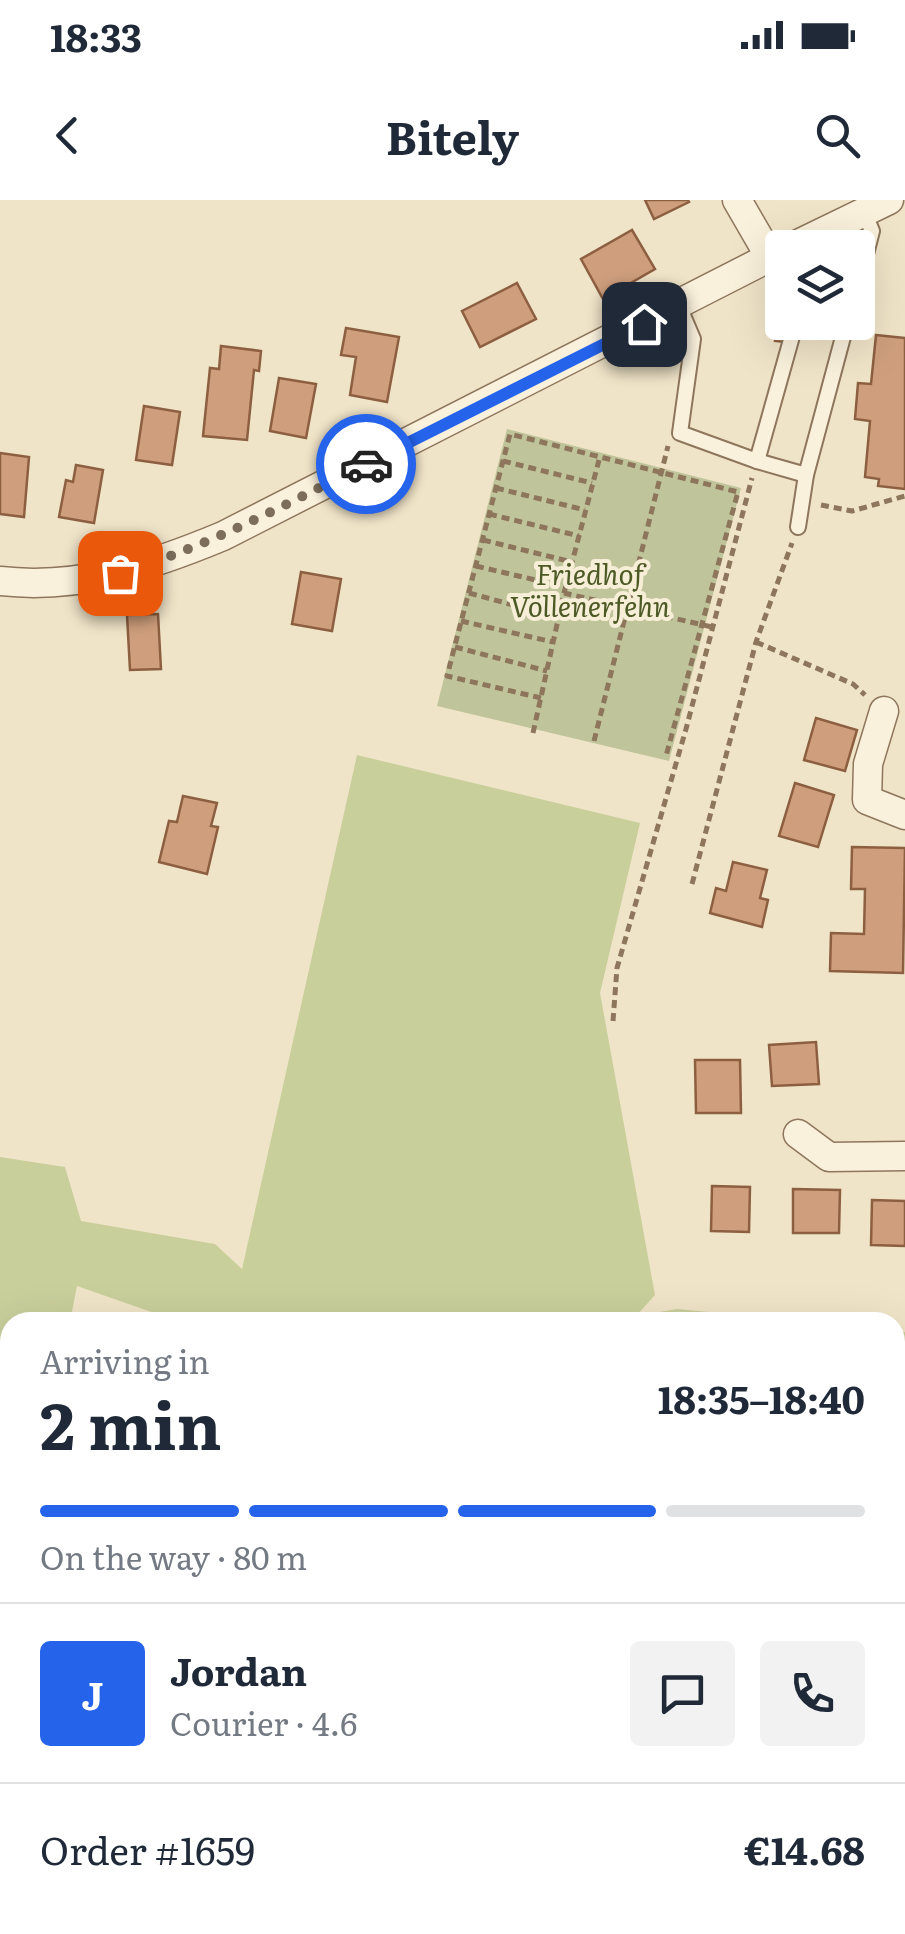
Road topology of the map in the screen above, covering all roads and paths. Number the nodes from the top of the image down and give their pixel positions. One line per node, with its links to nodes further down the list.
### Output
1 (737, 200): 4 (street)
2 (890, 200): 3 (street)
3 (864, 212): 5 (street); 6 (lane)
4 (773, 230)
5 (829, 230)
6 (872, 230)
7 (765, 263): 8 (street)
8 (679, 306): 11 (lane); 27 (street)
9 (791, 340): 14 (lane)
10 (843, 340): 16 (lane)
11 (680, 433): 14 (lane); 15 (path)
12 (599, 459): 13 (path); 15 (path); 17 (path)
13 (503, 461): 17 (path); 18 (path)
14 (757, 461): 16 (lane); 34 (path)
15 (660, 474): 30 (path); 33 (path)
16 (806, 474): 22 (lane)
17 (593, 483): 20 (path)
18 (496, 488): 20 (path); 21 (path)
19 (905, 496): 22 (path)
20 (586, 510): 23 (path)
21 (490, 514): 23 (path); 24 (path)
22 (798, 527): 36 (path)
23 (579, 536): 25 (path)
24 (482, 540): 25 (path); 26 (path)
25 (572, 562): 28 (path)
26 (476, 566): 28 (path); 29 (path)
27 (0, 582)
28 (565, 590): 30 (path); 31 (path)
29 (469, 593): 31 (path); 32 (path)
30 (626, 607): 33 (path); 42 (path)
31 (559, 618): 35 (path)
32 (461, 622): 35 (path); 37 (path)
33 (702, 625): 34 (path); 43 (path)
34 (712, 627): 46 (path)
35 (554, 642): 38 (path)
36 (756, 642): 40 (path); 45 (path)
37 (455, 647): 38 (path); 39 (path)
38 (547, 671): 39 (path)
39 (541, 698): 41 (path)
40 (884, 711): 44 (street)
41 (534, 733)
42 (594, 741)
43 (666, 756)
44 (905, 814)
45 (692, 884)
46 (613, 1022)
47 (798, 1134): 48 (street)
48 (905, 1156)

